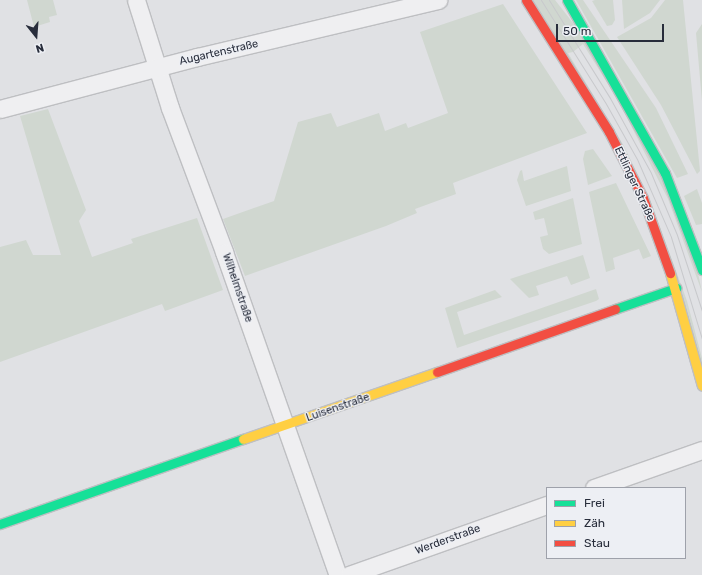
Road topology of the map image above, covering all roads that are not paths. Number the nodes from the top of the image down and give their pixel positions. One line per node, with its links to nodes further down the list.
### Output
1 (136, 0): 5 (street, Wilhelmstraße)
2 (438, 0): 5 (street, Augartenstraße)
3 (526, 0): 8 (main road, Ettlinger Straße)
4 (567, 0): 7 (main road)
5 (156, 68): 6 (street, Augartenstraße); 10 (street, Wilhelmstraße)
6 (0, 109)
7 (702, 270)
8 (676, 288): 9 (main road, Ettlinger Straße); 10 (main road, Luisenstraße)
9 (702, 386)
10 (286, 426): 14 (main road, Luisenstraße); 15 (street, Wilhelmstraße)
11 (702, 450): 12 (street)
12 (597, 487)
13 (546, 505): 16 (street, Werderstraße)
14 (0, 524)
15 (338, 575)
16 (349, 575)

